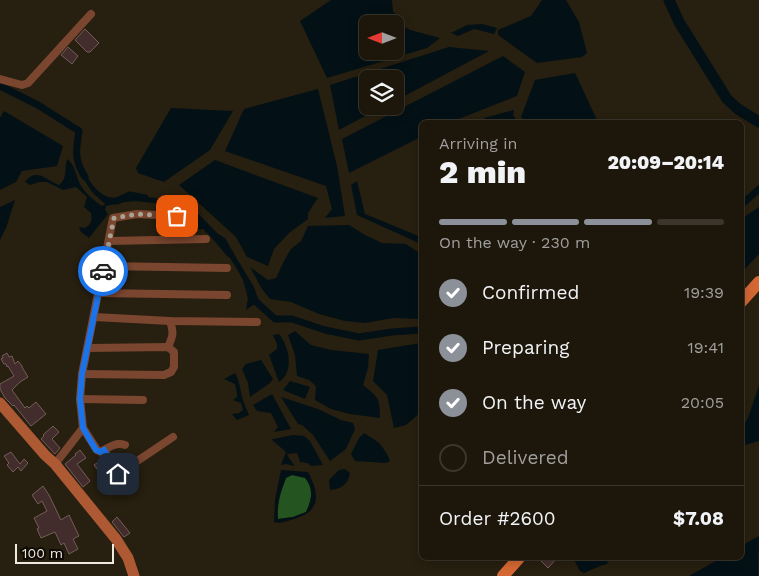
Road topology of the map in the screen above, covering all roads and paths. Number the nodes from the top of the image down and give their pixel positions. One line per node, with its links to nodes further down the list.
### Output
1 (91, 14): 2 (street)
2 (0, 80)
3 (177, 216): 5 (street)
4 (206, 240): 5 (street)
5 (109, 241): 6 (street)
6 (104, 266): 7 (street); 9 (street)
7 (227, 268)
8 (759, 282): 11 (main road)
9 (99, 293): 10 (street); 12 (street)
10 (227, 295)
11 (744, 299)
12 (94, 317): 13 (street); 16 (street)
13 (170, 321): 14 (street); 15 (street)
14 (257, 322)
15 (168, 347): 16 (street); 17 (street)
16 (88, 348): 17 (street)
17 (82, 374): 18 (street)
18 (80, 399): 19 (street); 21 (street)
19 (143, 400)
20 (0, 404): 25 (main road)
21 (83, 428): 24 (street); 25 (street)
22 (173, 437): 24 (street)
23 (125, 446): 24 (street)
24 (104, 450)
25 (55, 464): 27 (main road)
26 (517, 560): 28 (main road)
27 (134, 576)
28 (503, 576)

